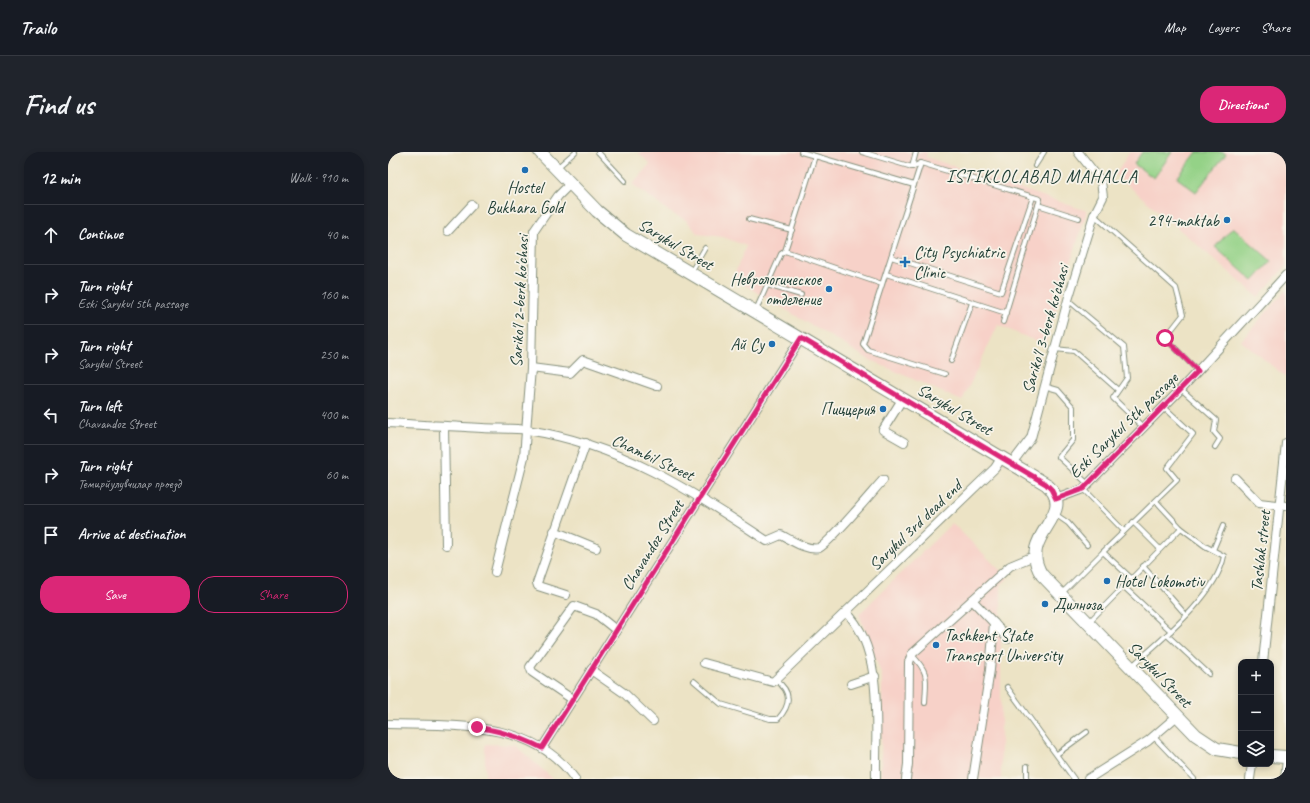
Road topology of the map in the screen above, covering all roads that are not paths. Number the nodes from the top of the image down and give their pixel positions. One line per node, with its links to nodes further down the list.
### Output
1 (540, 152): 13 (main road, Sarykul Street)
2 (575, 152): 13 (lane)
3 (598, 152): 14 (lane)
4 (801, 152): 9 (lane)
5 (862, 152): 12 (lane)
6 (916, 152): 12 (lane)
7 (1044, 152): 11 (lane)
8 (1078, 152): 20 (street, Sariko'l 3-berk ko'chasi)
9 (815, 156): 16 (lane); 23 (lane)
10 (921, 163): 12 (lane); 16 (lane); 17 (lane)
11 (1035, 166)
12 (912, 167)
13 (556, 169): 15 (main road, Sarykul Street)
14 (625, 181)
15 (570, 184): 28 (main road, Sarykul Street); 42 (street, Sariko'l 2-berk ko'chasi)
16 (914, 185): 27 (lane)
17 (1033, 197): 19 (lane); 27 (lane)
18 (472, 205): 24 (street)
19 (1038, 205): 22 (lane); 37 (lane)
20 (1094, 215): 34 (street, Sariko'l 3-berk ko'chasi); 43 (lane)
21 (749, 218): 23 (lane)
22 (1079, 218)
23 (792, 230): 26 (lane)
24 (448, 231)
25 (705, 248): 28 (lane)
26 (785, 251): 31 (lane); 32 (lane)
27 (891, 257): 29 (lane)
28 (691, 273): 36 (main road, Sarykul Street)
29 (886, 274): 31 (lane); 35 (lane)
30 (1286, 275): 43 (street, Eski Sarykul 5th passage)
31 (882, 284): 44 (lane)
32 (767, 285): 33 (lane); 36 (lane)
33 (801, 295)
34 (1068, 300): 40 (street, Sariko'l 3-berk ko'chasi); 48 (lane)
35 (972, 303): 37 (lane); 41 (lane)
36 (756, 311): 39 (main road, Sarykul Street)
37 (1006, 313): 38 (lane)
38 (1003, 322)
39 (801, 338): 49 (main road, Sarykul Street); 63 (street, Chavandoz Street)
40 (1053, 349): 46 (street, Sariko'l 3-berk ko'chasi); 48 (lane)
41 (951, 361)
42 (531, 368): 45 (street); 54 (street, Sariko'l 2-berk ko'chasi)
43 (1198, 371): 47 (street, Eski Sarykul 5th passage)
44 (945, 374)
45 (657, 386)
46 (1044, 386): 59 (street, Sariko'l 3-berk ko'chasi); 62 (lane)
47 (1181, 389): 50 (street, Eski Sarykul 5th passage); 58 (lane)
48 (1118, 390): 53 (lane)
49 (903, 398): 55 (street); 59 (main road, Sarykul Street)
50 (1164, 407): 53 (street, Eski Sarykul 5th passage); 65 (lane)
51 (388, 423): 52 (street, Chambil Street)
52 (444, 426): 54 (street, Chambil Street); 73 (street)
53 (1144, 428): 62 (street, Eski Sarykul 5th passage)
54 (526, 430): 56 (street, Chambil Street); 81 (street, Sariko'l 2-berk ko'chasi)
55 (904, 442)
56 (586, 443): 63 (street, Chambil Street); 71 (street)
57 (1286, 444): 66 (street, Tashlak street)
58 (1214, 447)
59 (1007, 460): 64 (main road, Sarykul Street); 87 (street, Sarykul 3rd dead end)
60 (1235, 478): 66 (street)
61 (883, 480): 63 (street, Chambil Street)
62 (1085, 486): 64 (street, Eski Sarykul 5th passage); 72 (lane)
63 (700, 496): 91 (street, Chavandoz Street)
64 (1056, 499): 67 (main road)
65 (1156, 501): 68 (lane); 70 (lane)
66 (1283, 506): 96 (street, Tashlak street)
67 (1055, 513): 74 (lane); 79 (main road)
68 (1133, 522): 72 (lane); 76 (lane)
69 (1223, 526): 77 (lane)
70 (1181, 528): 76 (lane); 77 (lane)
71 (554, 531): 75 (street); 85 (street)
72 (1124, 531): 78 (lane)
73 (446, 545)
74 (1087, 545)
75 (596, 548)
76 (1160, 549): 80 (lane)
77 (1213, 550): 88 (lane)
78 (1103, 552): 82 (lane); 84 (lane)
79 (1034, 556): 84 (main road, Sarykul Street); 86 (street)
80 (1143, 566): 82 (lane); 88 (lane)
81 (495, 572)
82 (1131, 578): 83 (lane)
83 (1124, 586): 90 (lane); 92 (lane)
84 (1060, 594): 90 (main road, Sarykul Street)
85 (566, 595)
86 (972, 600): 89 (street); 95 (street)
87 (846, 612): 101 (street); 102 (street, Sarykul 3rd dead end)
88 (1186, 615): 92 (lane)
89 (994, 623): 94 (street); 123 (street)
90 (1088, 623): 98 (main road, Sarykul Street)
91 (616, 630): 99 (street, Chavandoz Street); 106 (street)
92 (1170, 631): 93 (lane)
93 (1167, 635): 98 (lane); 100 (lane)
94 (1008, 639)
95 (912, 654): 107 (lane); 122 (street)
96 (1263, 659)
97 (704, 663): 102 (street)
98 (1131, 667): 108 (main road, Sarykul Street)
99 (591, 670): 106 (street, Chavandoz Street); 109 (street)
100 (1209, 674)
101 (875, 676): 104 (street); 121 (street)
102 (776, 680): 103 (lane)
103 (694, 681)
104 (851, 684)
105 (1007, 687): 115 (lane)
106 (572, 698): 113 (street, Chavandoz Street)
107 (925, 703)
108 (1177, 716): 112 (street); 114 (main road, Sarykul Street)
109 (653, 721)
110 (388, 724): 113 (street)
111 (1087, 732): 115 (lane)
112 (1153, 736): 126 (street); 127 (lane)
113 (542, 748): 120 (street)
114 (1238, 753)
115 (1057, 754): 125 (lane)
116 (1274, 756): 117 (main road)
117 (1286, 757): 129 (lane)
118 (1027, 766): 124 (lane)
119 (1252, 767): 128 (street)
120 (574, 779)
121 (876, 779)
122 (906, 779)
123 (973, 779)
124 (1027, 779)
125 (1074, 779)
126 (1088, 779)
127 (1194, 779)
128 (1250, 779)
129 (1283, 779)

